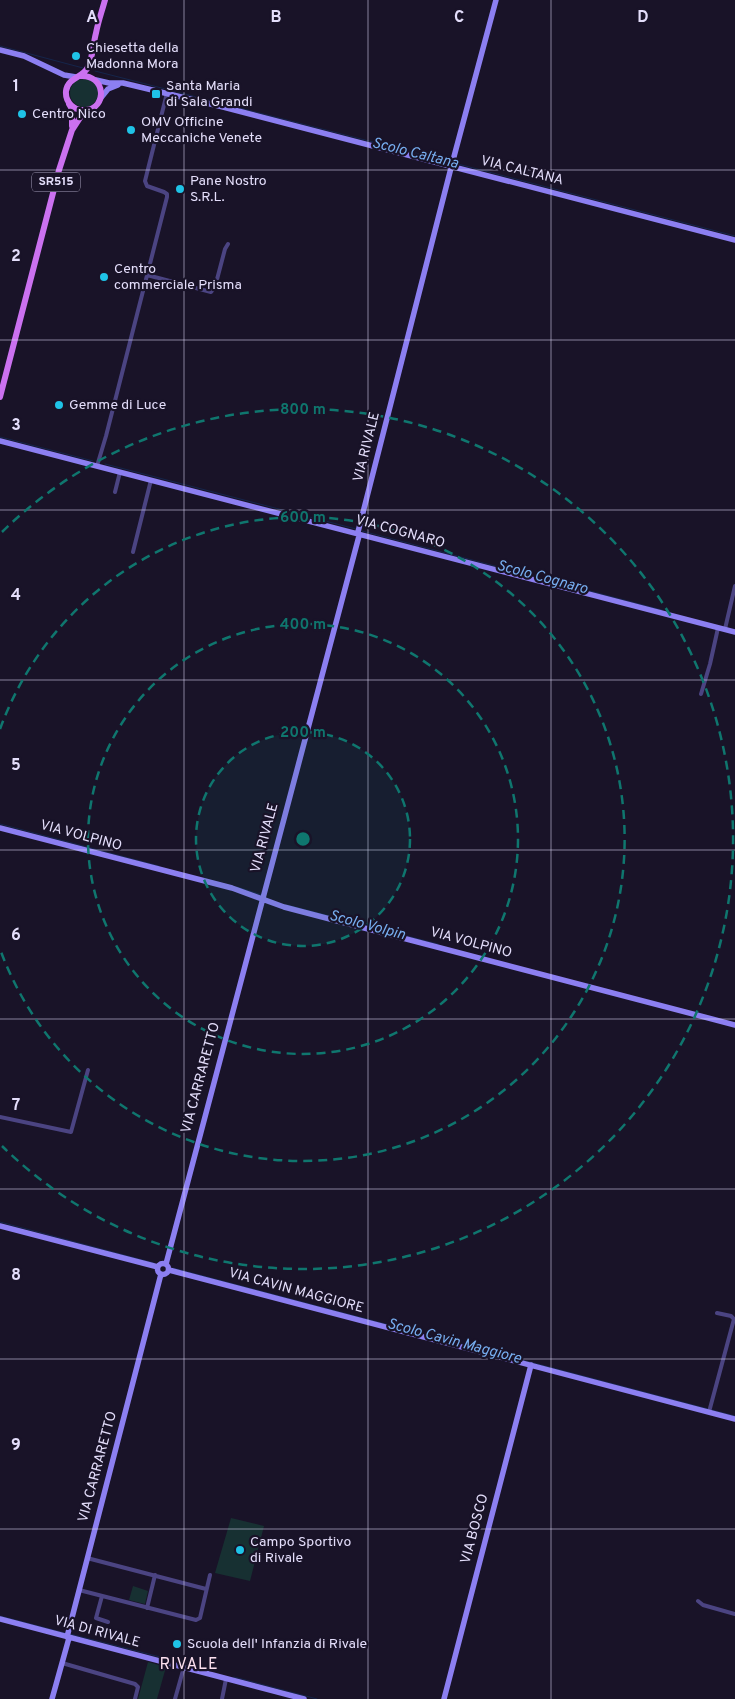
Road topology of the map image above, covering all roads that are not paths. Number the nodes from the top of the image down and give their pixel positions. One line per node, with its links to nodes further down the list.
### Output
1 (105, 0): 4 (main road)
2 (496, 0): 15 (street, VIA RIVALE)
3 (0, 50): 5 (street)
4 (92, 52): 6 (main road); 7 (main road)
5 (54, 70): 6 (street); 9 (street)
6 (78, 76): 7 (main road); 9 (main road)
7 (95, 80): 8 (street, VIA CALTANA); 11 (main road)
8 (127, 85): 10 (street, VIA CALTANA); 11 (street)
9 (66, 90): 12 (main road, SR515)
10 (168, 93): 15 (street, VIA CALTANA); 18 (street)
11 (100, 99): 13 (main road, SR515)
12 (69, 103): 13 (main road); 14 (main road, SR515)
13 (88, 110): 14 (main road, SR515)
14 (72, 130): 19 (main road, SR515)
15 (452, 163): 16 (street, VIA CALTANA); 25 (street, VIA RIVALE)
16 (735, 240)
17 (228, 244): 18 (street)
18 (147, 275): 21 (street)
19 (0, 397)
20 (0, 441): 21 (street, VIA COGNARO)
21 (97, 466): 22 (street, VIA COGNARO)
22 (120, 472): 23 (street, VIA COGNARO); 24 (street)
23 (151, 480): 25 (street, VIA COGNARO); 26 (street)
24 (115, 492)
25 (358, 534): 28 (street, VIA COGNARO); 32 (street, VIA RIVALE)
26 (132, 552)
27 (735, 586): 28 (street)
28 (722, 628): 29 (street, VIA COGNARO); 30 (street)
29 (735, 632)
30 (701, 694)
31 (0, 828): 32 (street, VIA VOLPINO)
32 (262, 897): 33 (street, VIA VOLPINO); 37 (street, VIA CARRARETTO)
33 (735, 1025)
34 (88, 1070): 35 (street)
35 (0, 1117)
36 (0, 1226): 38 (street)
37 (166, 1264): 38 (street); 39 (street)
38 (158, 1267): 40 (street)
39 (169, 1270): 40 (street); 42 (street, VIA CAVIN MAGGIORE)
40 (161, 1274): 45 (street, VIA CARRARETTO)
41 (717, 1314): 43 (street)
42 (531, 1366): 43 (street, VIA CAVIN MAGGIORE); 65 (street, VIA BOSCO)
43 (710, 1410): 44 (street, VIA CAVIN MAGGIORE)
44 (735, 1419)
45 (87, 1558): 46 (street); 49 (street, VIA CARRARETTO)
46 (155, 1575): 48 (street); 52 (street)
47 (210, 1575): 48 (street)
48 (206, 1589): 52 (street)
49 (79, 1590): 50 (street); 56 (street, VIA CARRARETTO)
50 (102, 1596): 52 (street); 55 (street)
51 (698, 1601): 53 (street)
52 (147, 1608)
53 (735, 1614)
54 (0, 1619): 56 (street, VIA DI RIVALE)
55 (108, 1622)
56 (68, 1637): 57 (street, VIA CARRARETTO); 58 (street, VIA DI RIVALE)
57 (62, 1663): 60 (street, VIA CARRARETTO); 61 (street)
58 (184, 1667): 59 (street, VIA DI RIVALE); 62 (street)
59 (226, 1679): 63 (street); 64 (street, VIA DI RIVALE)
60 (52, 1699)
61 (135, 1699)
62 (175, 1699)
63 (222, 1699)
64 (304, 1699)
65 (444, 1699)

